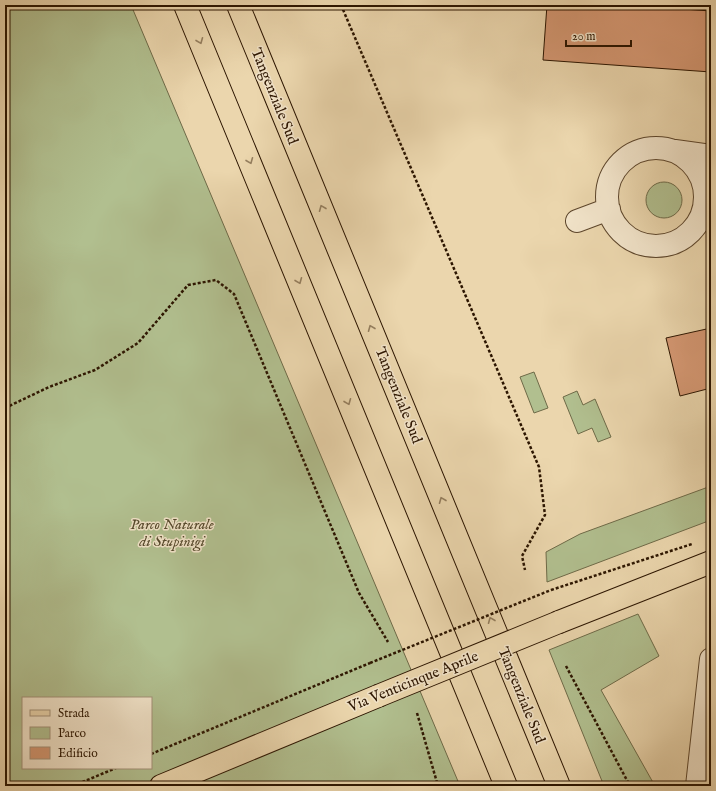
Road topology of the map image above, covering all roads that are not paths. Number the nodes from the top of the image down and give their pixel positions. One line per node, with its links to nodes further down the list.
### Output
1 (185, 5): 12 (main road, one-way to 12)
2 (238, 5): 13 (main road, Tangenziale Sud, one-way to 2)
3 (672, 150): 4 (street); 5 (street); 8 (street)
4 (711, 156)
5 (608, 209): 6 (street); 8 (street)
6 (577, 221)
7 (711, 230): 8 (street)
8 (688, 235)
9 (711, 562): 11 (main road, Via Venticinque Aprile, bridge)
10 (711, 659): 14 (street)
11 (161, 786)
12 (506, 786)
13 (559, 786)
14 (696, 786)

